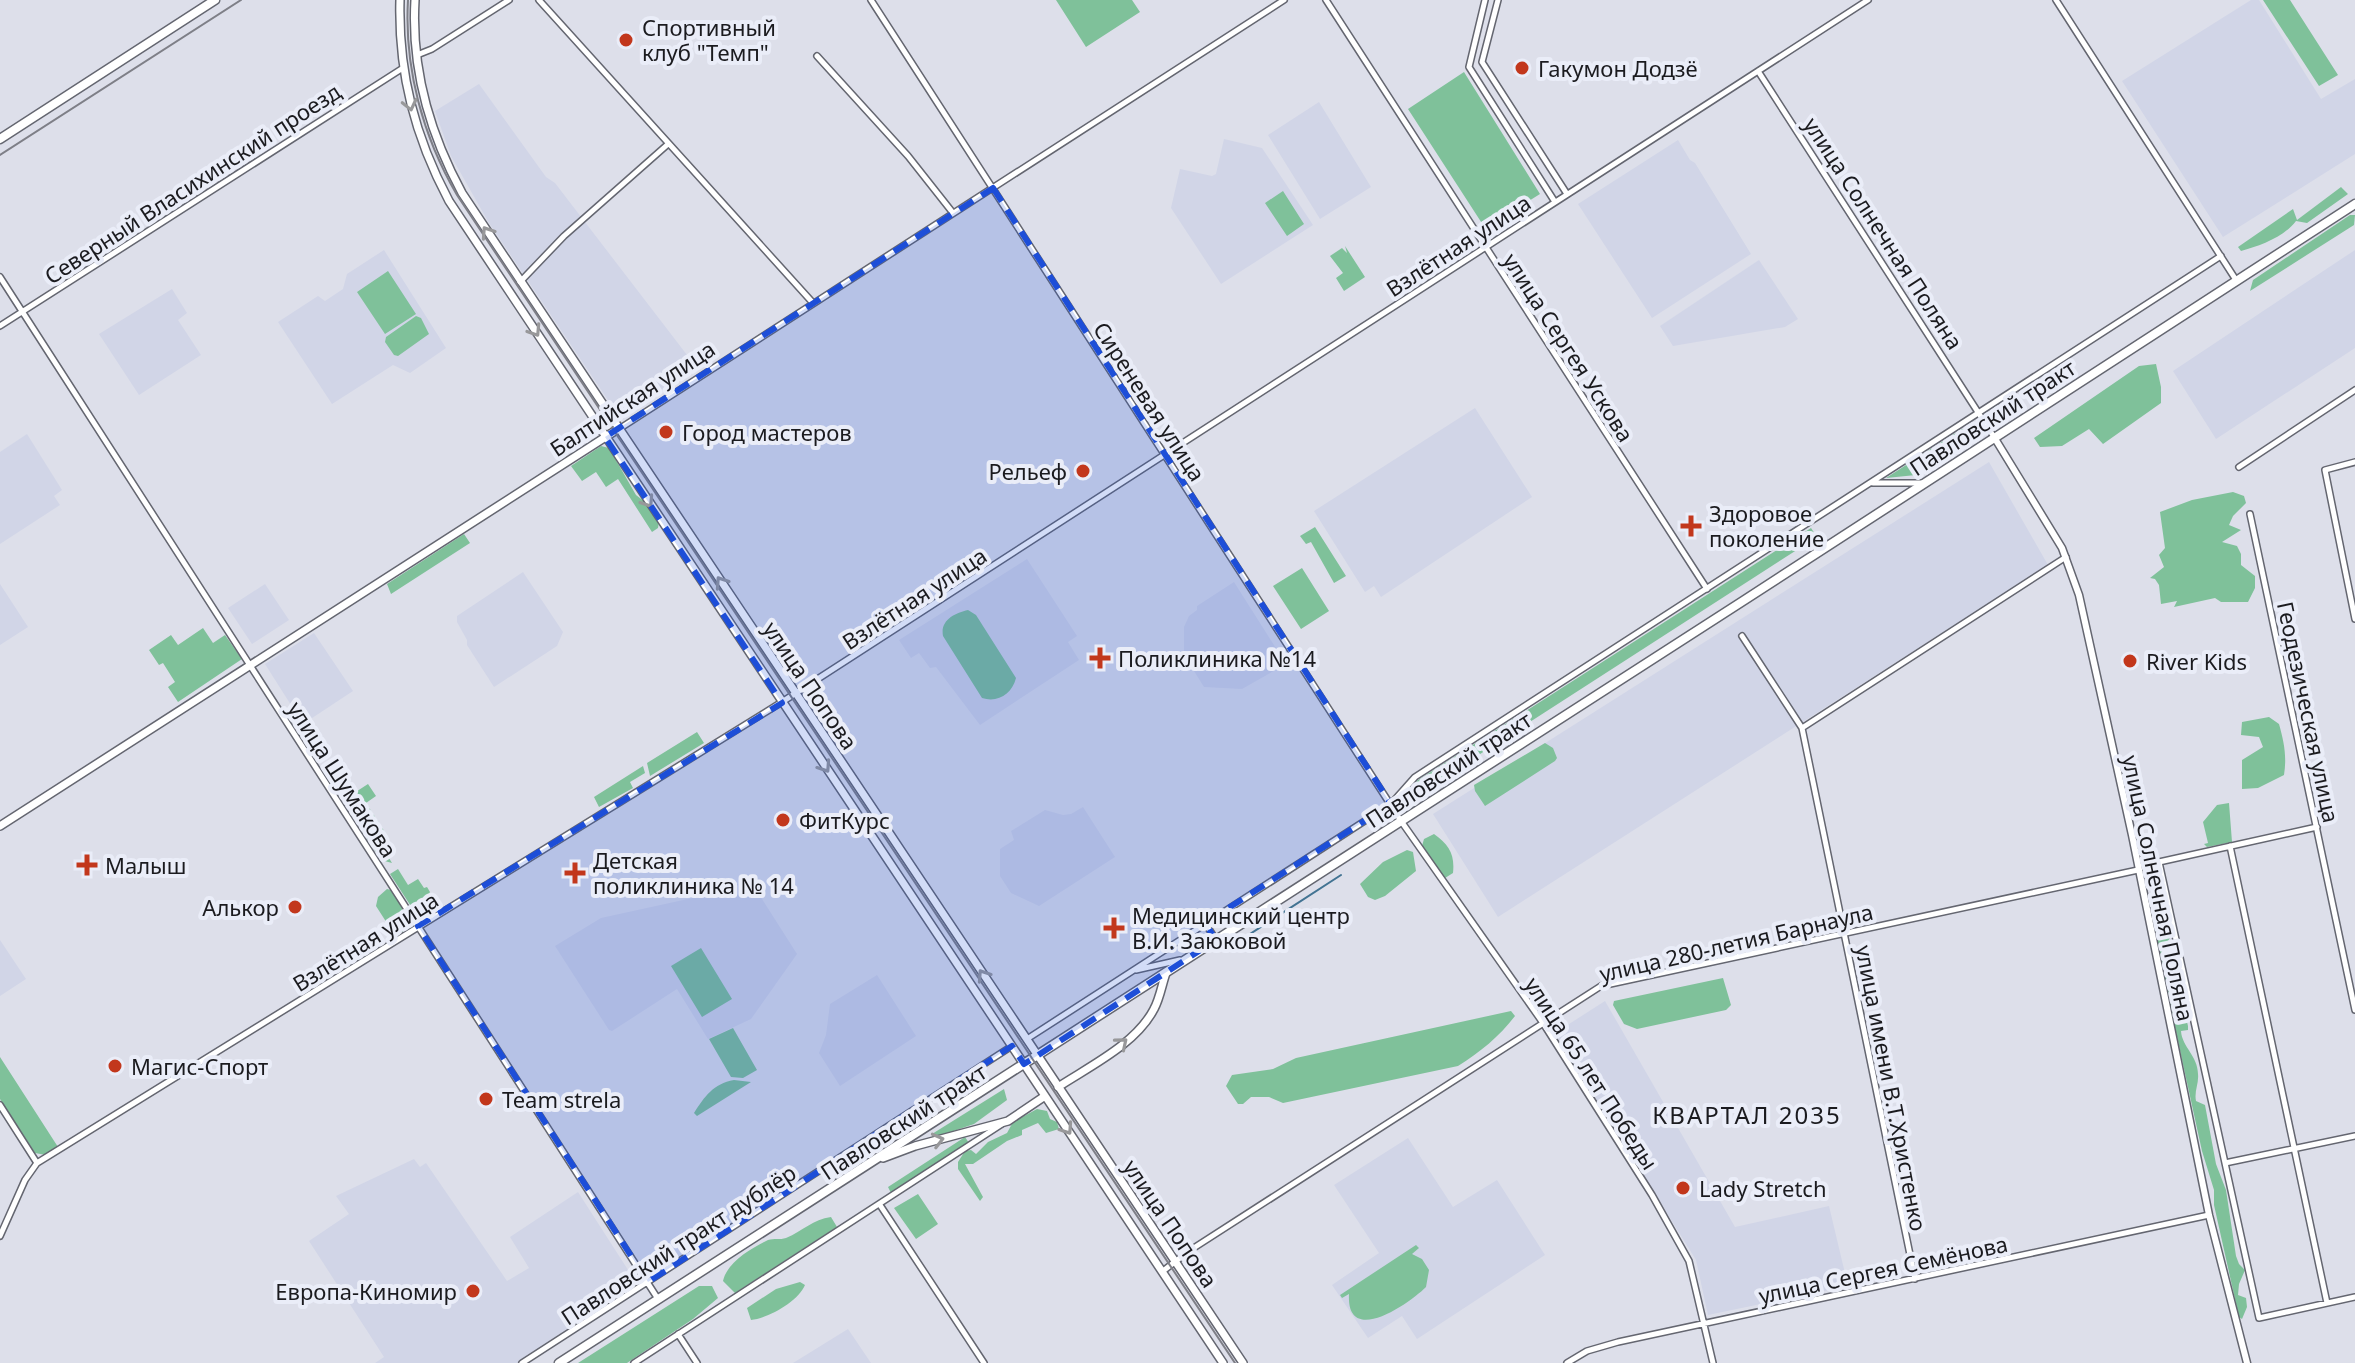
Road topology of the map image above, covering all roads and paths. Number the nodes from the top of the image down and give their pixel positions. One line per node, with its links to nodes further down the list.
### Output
1 (215, 0): 18 (main road)
2 (400, 0): 15 (main road, улица Попова)
3 (415, 0): 13 (main road, улица Попова)
4 (509, 0): 13 (street)
5 (539, 0): 20 (street)
6 (871, 0): 21 (street, Сиреневая улица)
7 (1284, 0): 21 (street, Балтийская улица)
8 (1326, 0): 26 (street, улица Сергея Ускова)
9 (1485, 0): 19 (street)
10 (1498, 0): 17 (street)
11 (1868, 0): 16 (street, Взлётная улица)
12 (2056, 0): 27 (street)
13 (417, 56): 30 (main road, улица Попова, one-way to 13)
14 (817, 56): 25 (street)
15 (403, 68): 32 (street, Северный Власихинский проезд); 36 (main road, улица Попова, one-way to 36)
16 (1758, 71): 22 (street, Взлётная улица); 37 (street, улица Солнечная Поляна)
17 (1528, 133): 19 (street); 22 (street)
18 (0, 139)
19 (1516, 141): 23 (street)
20 (667, 145): 30 (street); 31 (street)
21 (993, 188): 25 (street, Балтийская улица); 41 (street, Сиреневая улица)
22 (1567, 194): 23 (street, Взлётная улица)
23 (1555, 202): 26 (street, Взлётная улица)
24 (2355, 204): 29 (main road, Павловский тракт)
25 (953, 213): 31 (street, Балтийская улица)
26 (1485, 247): 41 (street, Взлётная улица); 48 (street, улица Сергея Ускова)
27 (2221, 256): 29 (street); 37 (street)
28 (0, 277): 32 (street, улица Шумакова)
29 (2236, 280): 40 (main road, Павловский тракт)
30 (520, 282): 34 (main road, улица Попова)
31 (813, 303): 38 (street, Балтийская улица)
32 (22, 312): 33 (street, Северный Власихинский проезд); 51 (street, улица Шумакова)
33 (0, 326)
34 (593, 390): 36 (main road); 38 (main road, улица Попова)
35 (2355, 390): 43 (street)
36 (580, 399): 39 (main road, улица Попова)
37 (1980, 414): 40 (street, улица Солнечная Поляна); 44 (street)
38 (618, 429): 39 (main road, Балтийская улица); 52 (main road, улица Попова, one-way to 38)
39 (605, 437): 51 (main road, Балтийская улица); 53 (main road, улица Попова, one-way to 53)
40 (1994, 437): 45 (main road, Павловский тракт); 47 (street, улица Солнечная Поляна)
41 (1165, 453): 52 (street, Взлётная улица); 55 (street, Сиреневая улица)
42 (2355, 462): 49 (street)
43 (2239, 467)
44 (1872, 483): 45 (street); 48 (street)
45 (1923, 483): 56 (main road, Павловский тракт)
46 (2250, 514): 58 (street, Геодезическая улица)
47 (2066, 557): 54 (street); 60 (street, улица Солнечная Поляна)
48 (1707, 589): 55 (street)
49 (2355, 619)
50 (1742, 636): 54 (street, улица имени В.Т.Христенко)
51 (250, 665): 57 (main road, Балтийская улица); 64 (street, улица Шумакова)
52 (795, 694): 53 (street, Взлётная улица); 61 (main road, улица Попова)
53 (782, 702): 62 (main road, улица Попова, one-way to 62); 64 (street, Взлётная улица)
54 (1802, 728): 65 (street, улица имени В.Т.Христенко)
55 (1391, 804): 56 (street, Сиреневая улица); 63 (street)
56 (1401, 821): 66 (main road, Павловский тракт); 71 (street, улица 65 лет Победы)
57 (0, 826)
58 (2317, 827): 59 (street); 70 (street, Геодезическая улица)
59 (2230, 846): 81 (street); 83 (street)
60 (2138, 870): 65 (street, улица 280-летия Барнаула); 88 (street, улица Солнечная Поляна)
61 (935, 902): 62 (main road); 72 (main road, улица Попова, one-way to 61)
62 (922, 911): 73 (main road, улица Попова)
63 (1205, 923): 66 (street); 68 (street)
64 (418, 926): 82 (street, Взлётная улица); 93 (street, улица Шумакова)
65 (1844, 932): 71 (street, улица 280-летия Барнаула); 92 (street, улица имени В.Т.Христенко)
66 (1216, 940): 67 (main road, Павловский тракт)
67 (1189, 958): 68 (street); 69 (main road, Павловский тракт)
68 (1131, 971): 72 (street)
69 (1166, 973): 74 (main road, Павловский тракт); 76 (main road, one-way to 69)
70 (2355, 1010)
71 (1543, 1023): 90 (street, улица 280-летия Барнаула); 97 (street, улица 65 лет Победы)
72 (1026, 1040): 74 (main road, улица Попова)
73 (1012, 1046): 75 (main road, улица Попова); 93 (street, Павловский тракт дублёр)
74 (1037, 1056): 75 (main road, Павловский тракт); 76 (main road, улица Попова)
75 (1024, 1064): 77 (main road, улица Попова); 84 (main road, Павловский тракт)
76 (1058, 1087): 85 (main road, улица Попова)
77 (1045, 1096): 79 (main road); 87 (main road, улица Попова, one-way to 87)
78 (0, 1105): 82 (street)
79 (1008, 1121): 84 (main road, one-way to 79); 86 (street)
80 (2355, 1136): 81 (street)
81 (2295, 1149): 83 (street); 96 (street)
82 (37, 1163): 89 (street, Взлётная улица)
83 (2225, 1163): 96 (street)
84 (870, 1164): 95 (main road, Павловский тракт)
85 (1132, 1197): 87 (main road); 90 (main road, улица Попова)
86 (880, 1205): 98 (street); 103 (street)
87 (1119, 1206): 91 (main road, улица Попова)
88 (2209, 1215): 92 (street, улица Сергея Семёнова); 108 (street, улица Солнечная Поляна)
89 (0, 1236)
90 (1175, 1261): 91 (street, улица 280-летия Барнаула); 105 (main road, улица Попова)
91 (1163, 1271): 104 (main road, улица Попова)
92 (1915, 1279): 97 (street, улица Сергея Семёнова)
93 (648, 1282): 95 (street, улица Шумакова); 99 (street, Павловский тракт дублёр)
94 (2355, 1297): 96 (street)
95 (659, 1300): 100 (main road, Павловский тракт)
96 (2327, 1303)
97 (1704, 1323): 106 (street, улица Сергея Семёнова); 107 (street, улица 65 лет Победы)
98 (678, 1334): 101 (street); 102 (street)
99 (522, 1363)
100 (559, 1363)
101 (634, 1363)
102 (697, 1363)
103 (984, 1363)
104 (1223, 1363)
105 (1243, 1363)
106 (1567, 1363)
107 (1713, 1363)
108 (2247, 1363)

